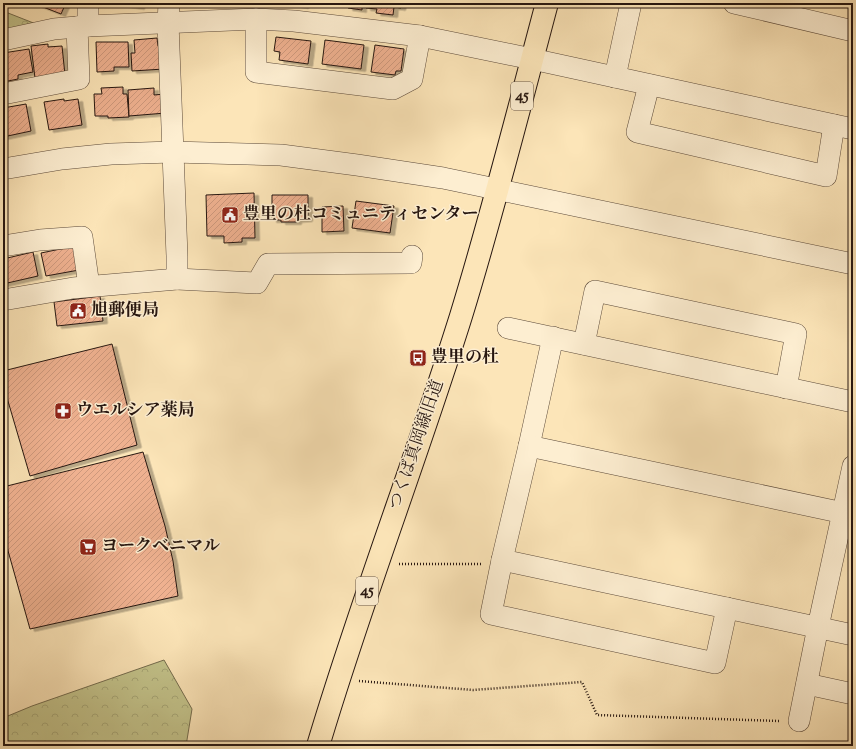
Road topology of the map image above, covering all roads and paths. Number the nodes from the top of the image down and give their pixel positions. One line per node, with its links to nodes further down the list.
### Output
1 (88, 3): 7 (street)
2 (547, 3): 11 (main road, つくば真岡線旧道 / 45)
3 (631, 3): 12 (street)
4 (734, 3): 8 (street)
5 (168, 13): 6 (street); 7 (street); 16 (street)
6 (267, 14): 9 (street); 9 (street)
7 (83, 26): 10 (street); 14 (street)
8 (853, 31)
9 (420, 36): 11 (street)
10 (3, 40)
11 (532, 59): 12 (street); 18 (main road, つくば真岡線旧道 / 45)
12 (615, 77): 13 (street)
13 (649, 85): 15 (street); 15 (street)
14 (3, 94)
15 (844, 127)
16 (172, 152): 17 (street); 18 (street); 22 (street)
17 (3, 168)
18 (498, 190): 21 (street); 34 (main road, つくば真岡線旧道 / 45)
19 (3, 246): 23 (street)
20 (412, 256): 22 (street)
21 (853, 264)
22 (177, 279): 23 (street)
23 (89, 286): 24 (street)
24 (3, 300)
25 (508, 328): 26 (street)
26 (553, 337): 27 (street); 30 (street)
27 (584, 344): 28 (street); 28 (street)
28 (786, 388): 29 (street)
29 (853, 402)
30 (529, 446): 32 (street); 33 (street)
31 (853, 466): 32 (street)
32 (848, 514): 36 (street)
33 (502, 560): 34 (path); 35 (street); 35 (street)
34 (376, 564): 38 (main road, つくば真岡線旧道 / 45)
35 (727, 608): 36 (street)
36 (818, 627): 37 (street); 39 (street)
37 (853, 635)
38 (338, 679): 41 (path); 42 (main road, つくば真岡線旧道 / 45)
39 (807, 684): 40 (street); 41 (street)
40 (853, 694)
41 (800, 721): 43 (path)
42 (318, 746)
43 (798, 746)

